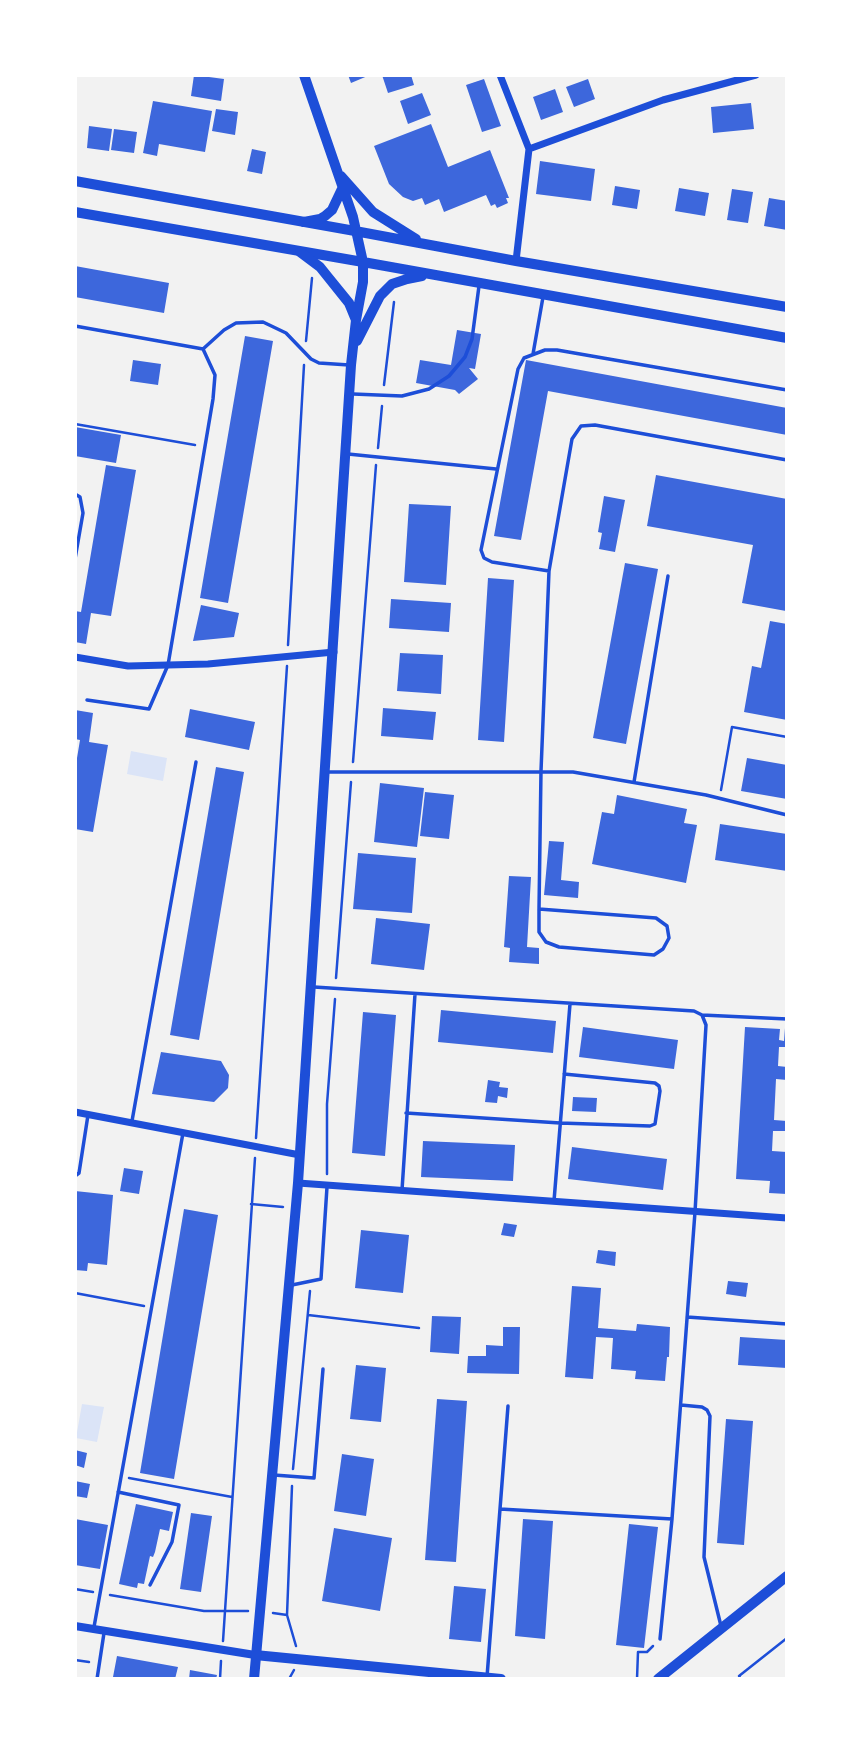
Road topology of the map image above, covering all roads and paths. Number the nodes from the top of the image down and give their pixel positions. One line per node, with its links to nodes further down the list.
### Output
1 (304, 75): 5 (main road)
2 (500, 75): 4 (street)
3 (756, 75): 4 (street)
4 (529, 149): 13 (street)
5 (337, 171): 7 (main road); 11 (main road)
6 (75, 181): 9 (main road)
7 (342, 189): 9 (main road); 10 (main road)
8 (75, 212): 12 (main road)
9 (304, 222): 10 (main road)
10 (355, 231): 11 (main road); 14 (main road)
11 (425, 244): 13 (main road)
12 (300, 252): 14 (main road); 21 (main road)
13 (516, 261): 20 (main road)
14 (363, 262): 16 (main road); 21 (main road)
15 (312, 275): 26 (path)
16 (431, 275): 17 (main road); 24 (main road)
17 (480, 284): 18 (main road); 31 (lane)
18 (544, 295): 23 (main road); 27 (lane)
19 (394, 302): 31 (path)
20 (787, 307)
21 (356, 320): 24 (main road)
22 (75, 326): 25 (lane)
23 (787, 338)
24 (354, 347): 28 (main road)
25 (203, 349): 26 (lane); 33 (lane)
26 (305, 350): 28 (lane); 43 (path)
27 (533, 354): 29 (lane); 37 (lane)
28 (351, 365): 30 (main road)
29 (787, 390)
30 (350, 393): 31 (lane); 34 (main road)
31 (383, 396): 35 (path)
32 (75, 424): 33 (path)
33 (205, 447): 45 (lane)
34 (346, 454): 35 (lane); 42 (main road)
35 (377, 457): 37 (lane); 51 (path)
36 (787, 460): 40 (lane)
37 (496, 469): 40 (lane)
38 (75, 494): 39 (lane)
39 (75, 559)
40 (549, 572): 49 (lane)
41 (668, 576): 52 (lane)
42 (334, 652): 43 (street); 50 (main road)
43 (288, 656): 45 (street); 69 (path)
44 (75, 657): 45 (street)
45 (168, 665): 46 (lane)
46 (87, 700)
47 (787, 737): 53 (path)
48 (196, 762): 66 (lane)
49 (541, 771): 51 (lane); 52 (lane); 55 (lane)
50 (326, 772): 51 (lane); 56 (main road)
51 (352, 772): 57 (path)
52 (634, 782): 53 (lane)
53 (719, 799): 54 (lane)
54 (787, 815)
55 (540, 909): 55 (lane)
56 (312, 987): 57 (lane); 70 (main road)
57 (336, 989): 58 (lane); 73 (path)
58 (415, 994): 59 (lane); 64 (lane)
59 (570, 1004): 60 (lane); 62 (lane)
60 (702, 1015): 61 (lane); 76 (lane)
61 (787, 1019)
62 (564, 1074): 67 (lane); 67 (lane)
63 (75, 1112): 65 (street)
64 (406, 1113): 67 (lane); 74 (lane)
65 (88, 1115): 66 (street); 71 (lane)
66 (131, 1123): 68 (street)
67 (560, 1123): 75 (lane)
68 (183, 1133): 69 (street); 80 (lane)
69 (255, 1146): 70 (street); 91 (path)
70 (300, 1155): 72 (main road)
71 (75, 1176)
72 (298, 1183): 73 (street); 78 (main road)
73 (327, 1185): 74 (street); 78 (lane)
74 (402, 1190): 75 (street)
75 (554, 1202): 76 (street)
76 (695, 1212): 77 (street); 82 (lane)
77 (787, 1218)
78 (289, 1285): 88 (main road)
79 (75, 1293): 80 (path)
80 (151, 1307): 89 (lane)
81 (308, 1315): 84 (path)
82 (687, 1317): 83 (lane); 86 (lane)
83 (787, 1324)
84 (419, 1328)
85 (323, 1369): 88 (lane)
86 (681, 1405): 93 (lane); 103 (lane)
87 (508, 1406): 92 (lane)
88 (272, 1474): 99 (main road)
89 (121, 1476): 90 (lane); 91 (path)
90 (118, 1492): 95 (lane); 97 (lane)
91 (232, 1497): 98 (path)
92 (500, 1509): 93 (lane); 110 (lane)
93 (672, 1519): 106 (lane)
94 (787, 1576): 103 (main road)
95 (150, 1585)
96 (75, 1589): 97 (path)
97 (100, 1593): 98 (path); 102 (lane)
98 (225, 1609): 99 (path); 107 (path)
99 (259, 1612): 100 (path); 109 (main road)
100 (287, 1615)
101 (75, 1626): 102 (street)
102 (94, 1629): 104 (street)
103 (722, 1629): 116 (main road)
104 (104, 1631): 107 (street); 111 (lane)
105 (787, 1638): 117 (path)
106 (660, 1639)
107 (222, 1651): 109 (street); 112 (path)
108 (647, 1652): 115 (path)
109 (255, 1655): 110 (main road); 113 (main road)
110 (487, 1678): 114 (main road)
111 (97, 1679)
112 (220, 1679)
113 (254, 1679)
114 (501, 1679)
115 (637, 1679)
116 (657, 1679)
117 (741, 1679)

